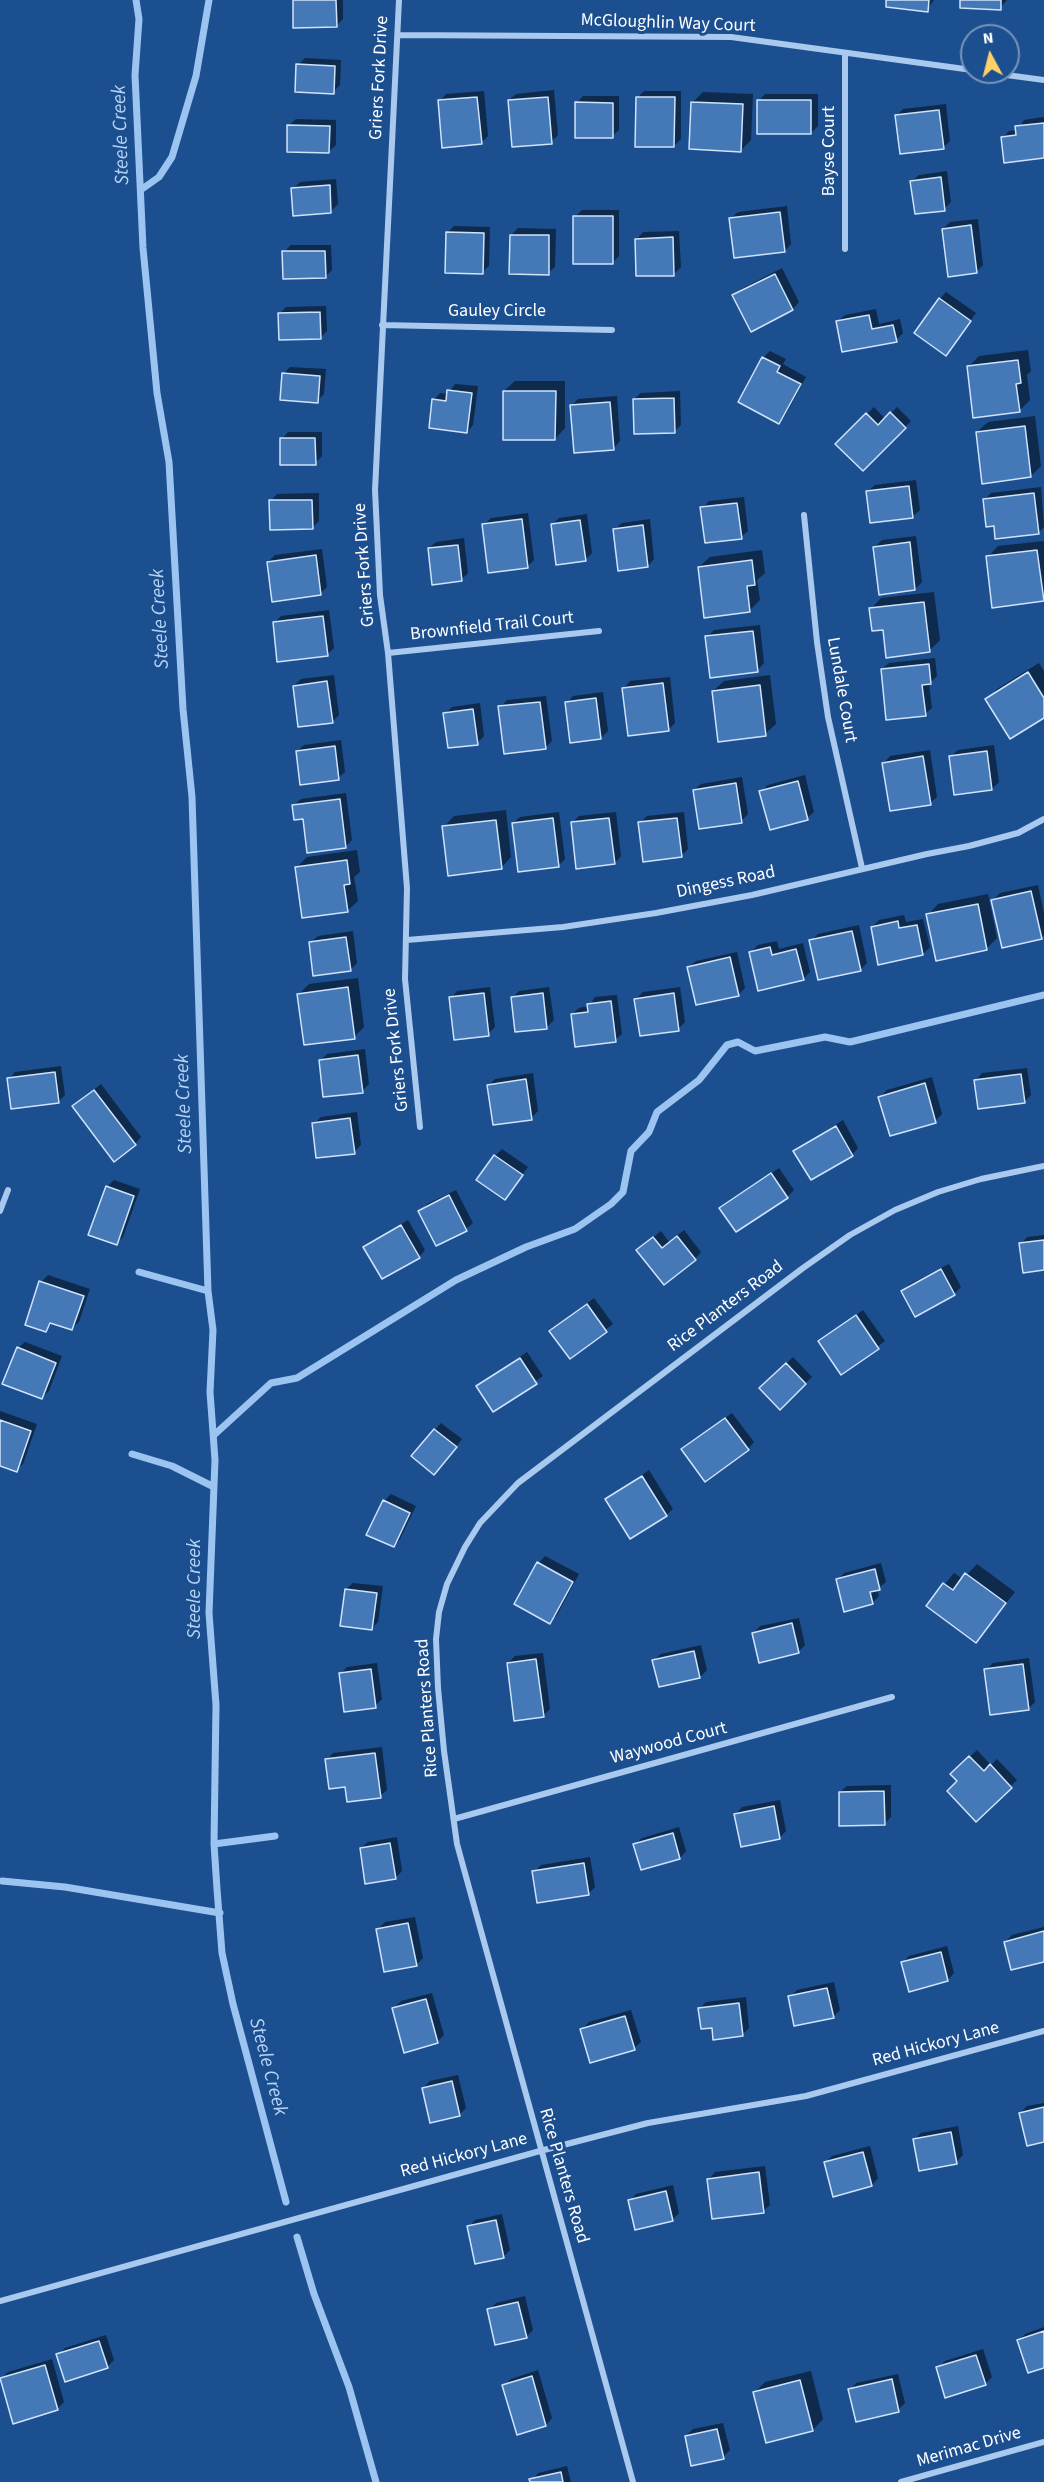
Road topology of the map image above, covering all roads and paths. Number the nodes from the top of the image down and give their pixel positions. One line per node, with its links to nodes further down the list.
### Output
1 (399, 0): 2 (street, Griers Fork Drive)
2 (398, 35): 3 (street, McGloughlin Way Court); 8 (street, Griers Fork Drive)
3 (845, 54): 4 (street, McGloughlin Way Court); 7 (street, Bayse Court)
4 (960, 68)
5 (1020, 77): 6 (street)
6 (1044, 80)
7 (845, 249)
8 (382, 326): 9 (street, Gauley Circle); 12 (street, Griers Fork Drive)
9 (612, 330)
10 (804, 515): 14 (street, Lundale Court)
11 (599, 631): 12 (street, Brownfield Trail Court)
12 (388, 653): 15 (street, Griers Fork Drive)
13 (1044, 819): 14 (street, Dingess Road)
14 (862, 868): 15 (street, Dingess Road)
15 (407, 940): 16 (street, Griers Fork Drive)
16 (420, 1127)
17 (1044, 1166): 21 (street, Rice Planters Road)
18 (8, 1190): 19 (street)
19 (0, 1211)
20 (892, 1697): 21 (street, Waywood Court)
21 (454, 1818): 23 (street, Rice Planters Road)
22 (1044, 2031): 23 (street, Red Hickory Lane)
23 (540, 2151): 24 (street, Red Hickory Lane); 26 (street, Rice Planters Road)
24 (0, 2301)
25 (1044, 2442): 27 (street, Merimac Drive)
26 (633, 2482)
27 (901, 2482)

